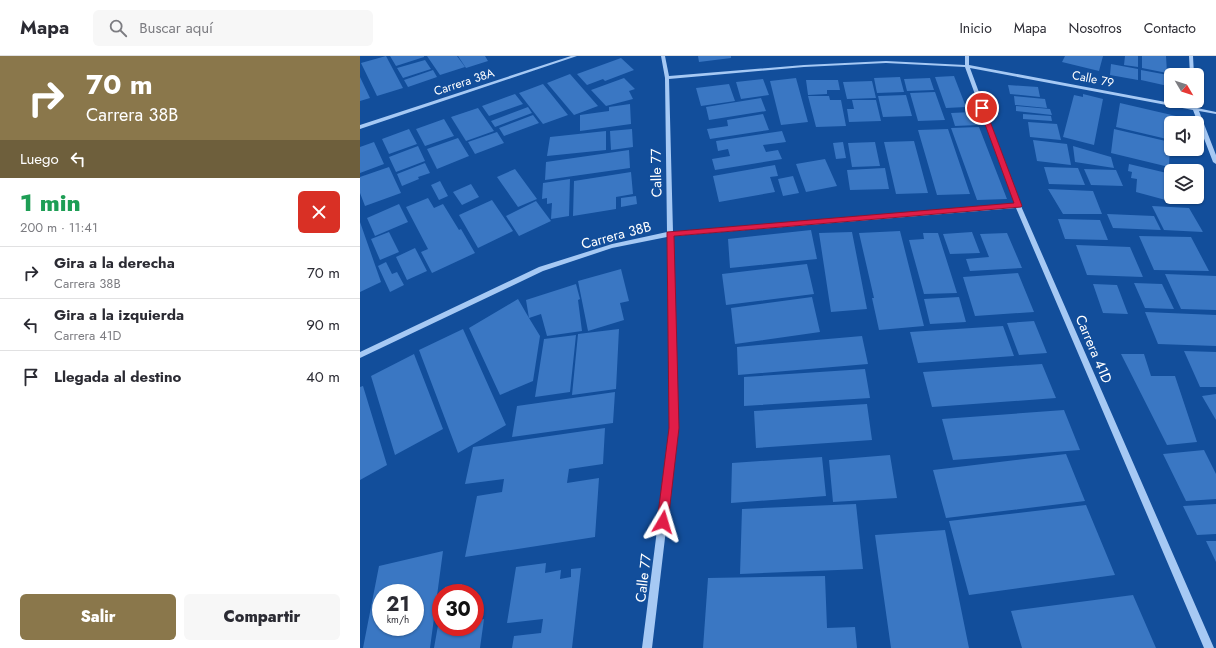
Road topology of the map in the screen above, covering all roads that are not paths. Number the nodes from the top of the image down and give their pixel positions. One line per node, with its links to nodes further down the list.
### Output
1 (575, 56): 11 (street, Carrera 38A)
2 (663, 56): 7 (street, Calle 77)
3 (967, 56): 5 (street, Carrera 41D)
4 (1191, 56): 6 (street)
5 (967, 66): 7 (street); 8 (street, Calle 79); 13 (street, Carrera 41D)
6 (1192, 68)
7 (667, 78): 14 (street, Calle 77)
8 (1164, 102)
9 (1195, 108): 10 (street, Calle 79); 12 (street)
10 (1216, 113)
11 (360, 128)
12 (1216, 162)
13 (1018, 206): 14 (street, Carrera 38B); 17 (street, Carrera 41D)
14 (670, 234): 15 (street, Carrera 38B); 16 (street, Calle 77)
15 (360, 355)
16 (647, 648)
17 (1209, 648)

